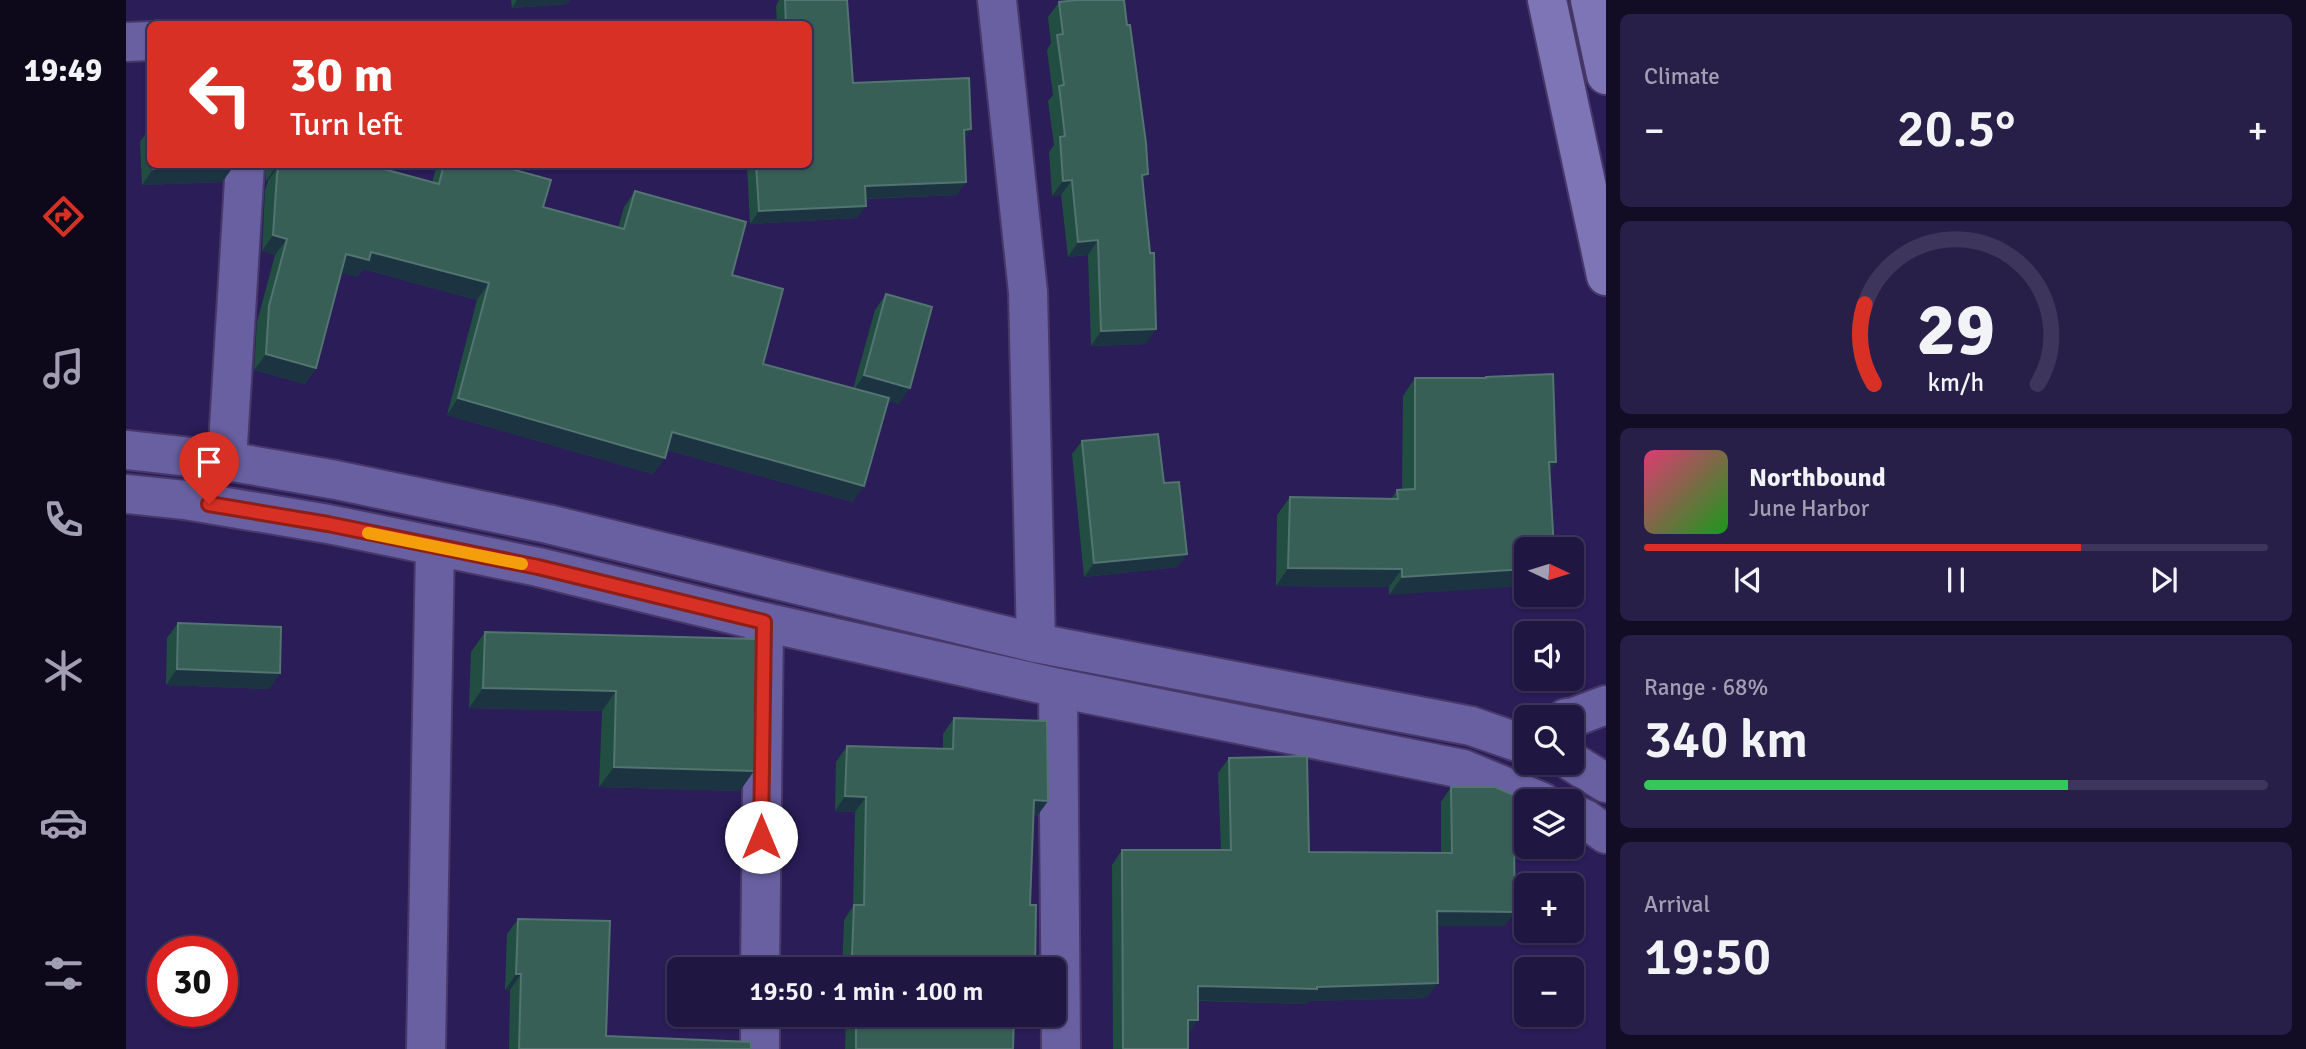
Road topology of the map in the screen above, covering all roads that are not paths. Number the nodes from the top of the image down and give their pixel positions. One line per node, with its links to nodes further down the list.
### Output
1 (997, 0): 14 (street)
2 (1547, 0): 8 (main road)
3 (1590, 0): 6 (main road)
4 (147, 41): 5 (street)
5 (126, 42)
6 (1606, 75)
7 (245, 168): 10 (street)
8 (1606, 276)
9 (126, 450): 10 (street)
10 (227, 461): 14 (street)
11 (126, 494): 12 (street)
12 (435, 546): 13 (street); 32 (street)
13 (764, 622): 15 (street); 30 (street)
14 (1036, 643): 19 (street)
15 (1058, 688): 24 (street); 34 (street)
16 (1606, 705): 17 (street)
17 (1584, 713)
18 (1514, 722): 19 (street)
19 (1471, 726): 20 (street); 24 (street)
20 (1514, 741)
21 (1606, 747): 22 (street)
22 (1584, 756)
23 (1514, 765): 24 (street)
24 (1463, 769): 27 (street)
25 (1584, 769): 26 (street)
26 (1606, 783)
27 (1514, 790)
28 (1584, 819): 29 (street)
29 (1606, 834)
30 (760, 957)
31 (760, 1027): 33 (street)
32 (426, 1049)
33 (760, 1049)
34 (1061, 1049)

